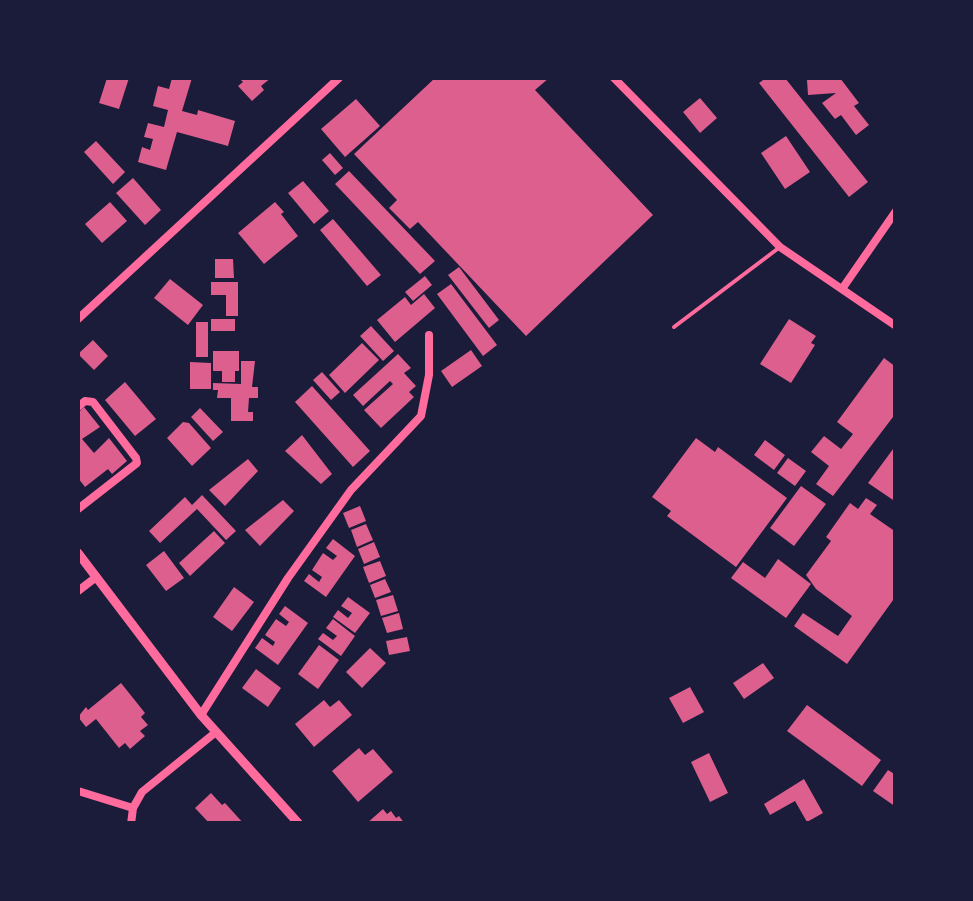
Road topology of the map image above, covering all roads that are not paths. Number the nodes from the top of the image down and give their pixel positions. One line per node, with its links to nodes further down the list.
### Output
1 (340, 78): 6 (street)
2 (614, 78): 4 (street)
3 (896, 211): 5 (street)
4 (780, 247): 5 (street); 8 (lane)
5 (842, 289): 7 (street)
6 (78, 319)
7 (896, 326)
8 (674, 327)
9 (430, 335): 15 (street)
10 (78, 406): 11 (street)
11 (78, 509)
12 (78, 553): 13 (street)
13 (96, 578): 14 (street); 15 (street)
14 (78, 591)
15 (200, 714): 16 (street)
16 (216, 732): 18 (street); 20 (street)
17 (78, 791): 18 (street)
18 (133, 808): 19 (street)
19 (131, 824)
20 (299, 824)

